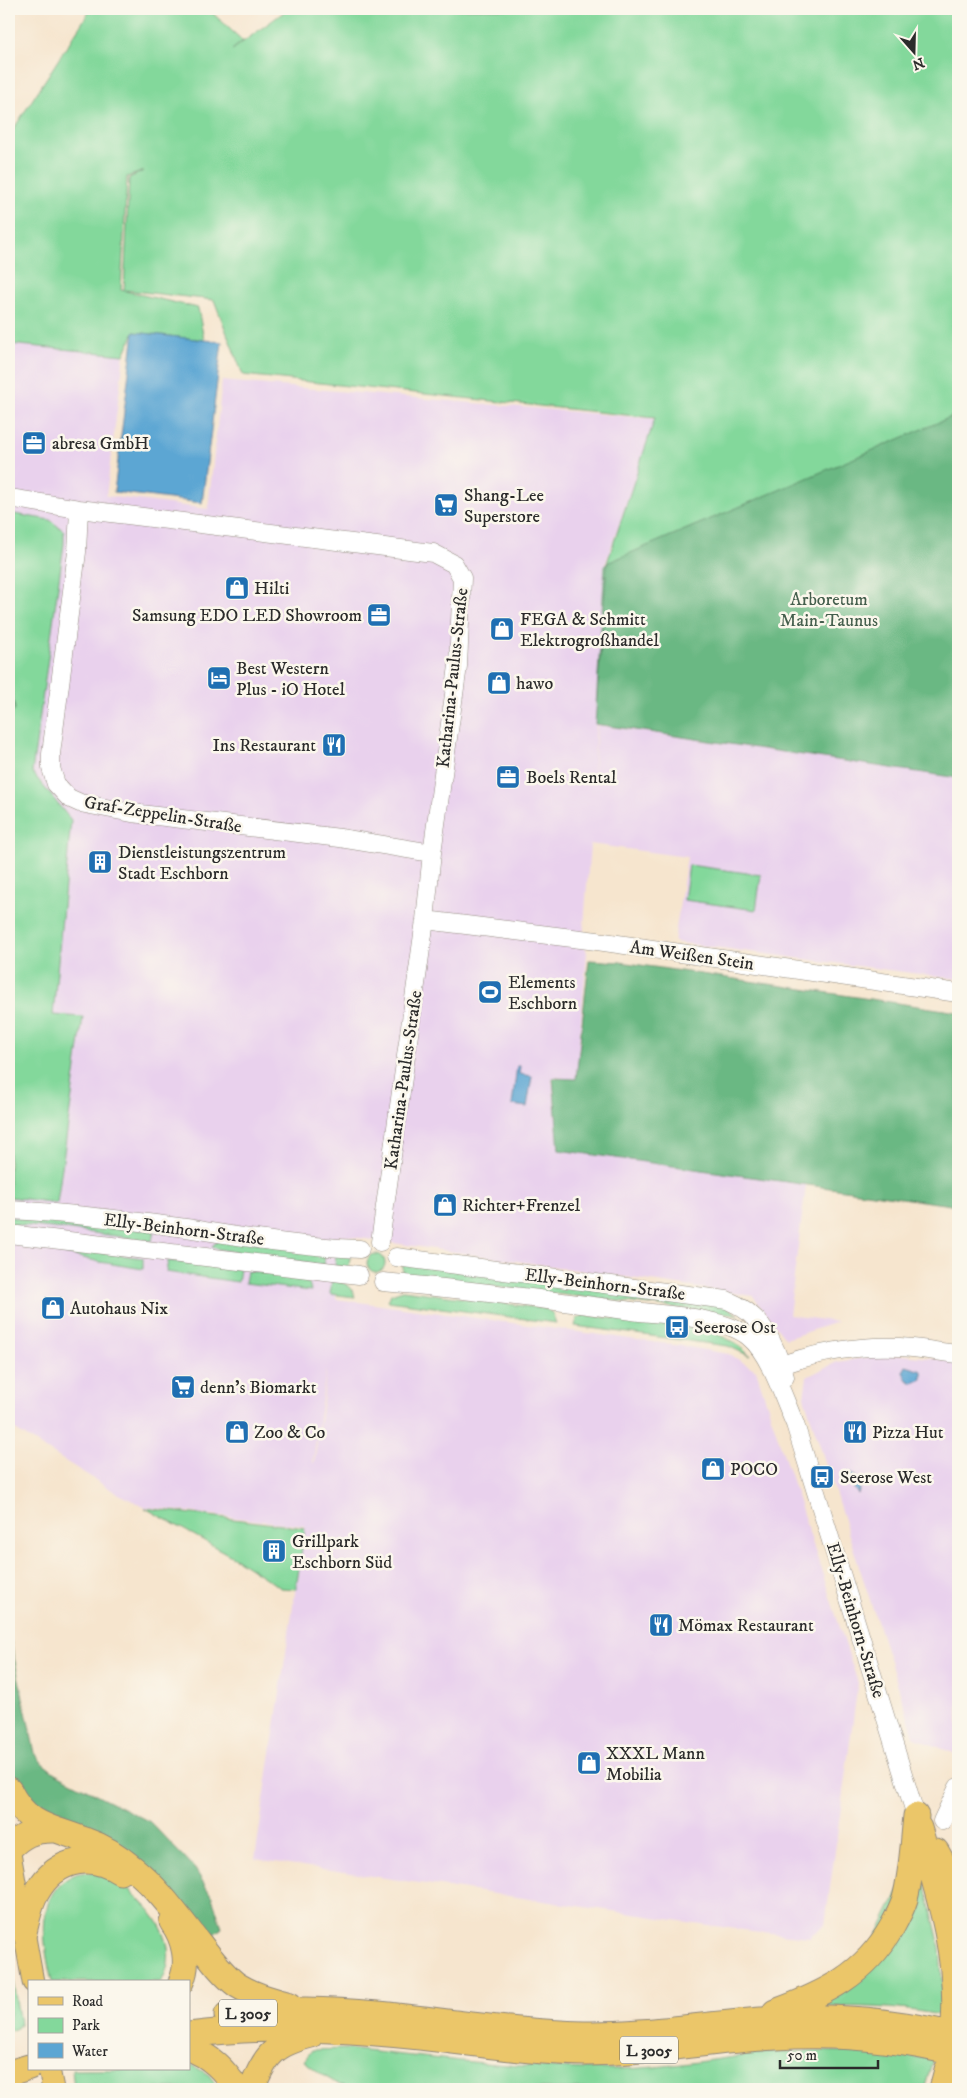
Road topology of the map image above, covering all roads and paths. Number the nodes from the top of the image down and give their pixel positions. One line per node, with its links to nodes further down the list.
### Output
1 (9, 498): 2 (street, Katharina-Paulus-Straße)
2 (79, 509): 3 (street, Graf-Zeppelin-Straße); 3 (street, Katharina-Paulus-Straße)
3 (432, 853): 4 (street, Katharina-Paulus-Straße)
4 (425, 920): 5 (street, Am Weißen Stein); 9 (street, Katharina-Paulus-Straße)
5 (958, 993)
6 (9, 1210): 7 (street, Elly-Beinhorn-Straße)
7 (195, 1230): 10 (street, Elly-Beinhorn-Straße); 11 (street)
8 (9, 1234): 11 (street, Elly-Beinhorn-Straße)
9 (380, 1242): 10 (street, Elly-Beinhorn-Straße); 12 (street)
10 (360, 1249): 13 (street)
11 (162, 1251): 13 (street, Elly-Beinhorn-Straße)
12 (396, 1257): 14 (street); 16 (street, Elly-Beinhorn-Straße)
13 (359, 1275): 14 (street, Elly-Beinhorn-Straße)
14 (383, 1282): 16 (street, Elly-Beinhorn-Straße)
15 (958, 1354): 16 (street)
16 (776, 1367): 19 (street, Elly-Beinhorn-Straße)
17 (958, 1787): 20 (street)
18 (9, 1790): 21 (highway)
19 (916, 1816): 23 (highway); 29 (highway); 30 (highway)
20 (942, 1821)
21 (52, 1830): 22 (highway); 27 (highway)
22 (9, 1848): 24 (main road)
23 (958, 1890)
24 (24, 1932): 25 (main road); 26 (highway)
25 (33, 1980)
26 (181, 1980)
27 (307, 2010): 28 (highway, L 3005); 29 (highway, L 3005)
28 (190, 2018)
29 (749, 2022): 30 (highway, L 3005)
30 (956, 2029)
31 (338, 2030): 32 (highway, L 3005); 38 (highway, L 3005); 42 (highway)
32 (190, 2035)
33 (190, 2048): 41 (highway)
34 (28, 2049): 35 (highway)
35 (9, 2055)
36 (28, 2067): 39 (highway)
37 (49, 2070): 40 (main road)
38 (949, 2071)
39 (9, 2073)
40 (53, 2089)
41 (237, 2089)
42 (252, 2089)

